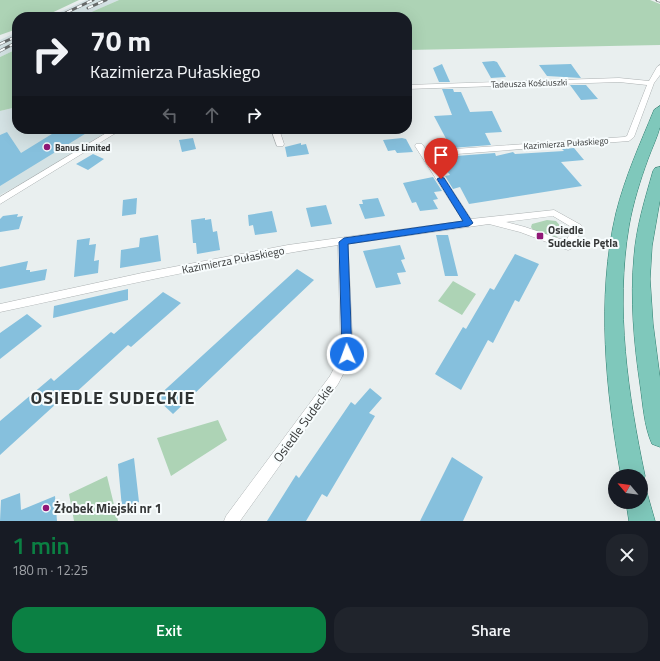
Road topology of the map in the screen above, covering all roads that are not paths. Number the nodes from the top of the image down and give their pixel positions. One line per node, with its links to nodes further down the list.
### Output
1 (660, 67): 2 (street, Kazimierza Pułaskiego)
2 (651, 83): 3 (street, Tadeusza Kościuszki); 9 (street, Kazimierza Pułaskiego)
3 (412, 87)
4 (660, 110): 17 (main road)
5 (108, 134): 11 (street)
6 (277, 134): 7 (street)
7 (280, 144)
8 (419, 146): 9 (street)
9 (425, 154): 13 (street)
10 (660, 171): 16 (main road)
11 (0, 201)
12 (490, 221): 12 (street, Kazimierza Pułaskiego); 13 (street, Kazimierza Pułaskiego)
13 (469, 223): 14 (street, Kazimierza Pułaskiego)
14 (344, 242): 15 (street, Kazimierza Pułaskiego); 19 (street, Osiedle Sudeckie)
15 (0, 308)
16 (660, 436)
17 (632, 469)
18 (639, 509): 20 (main road)
19 (231, 521)
20 (642, 521)

